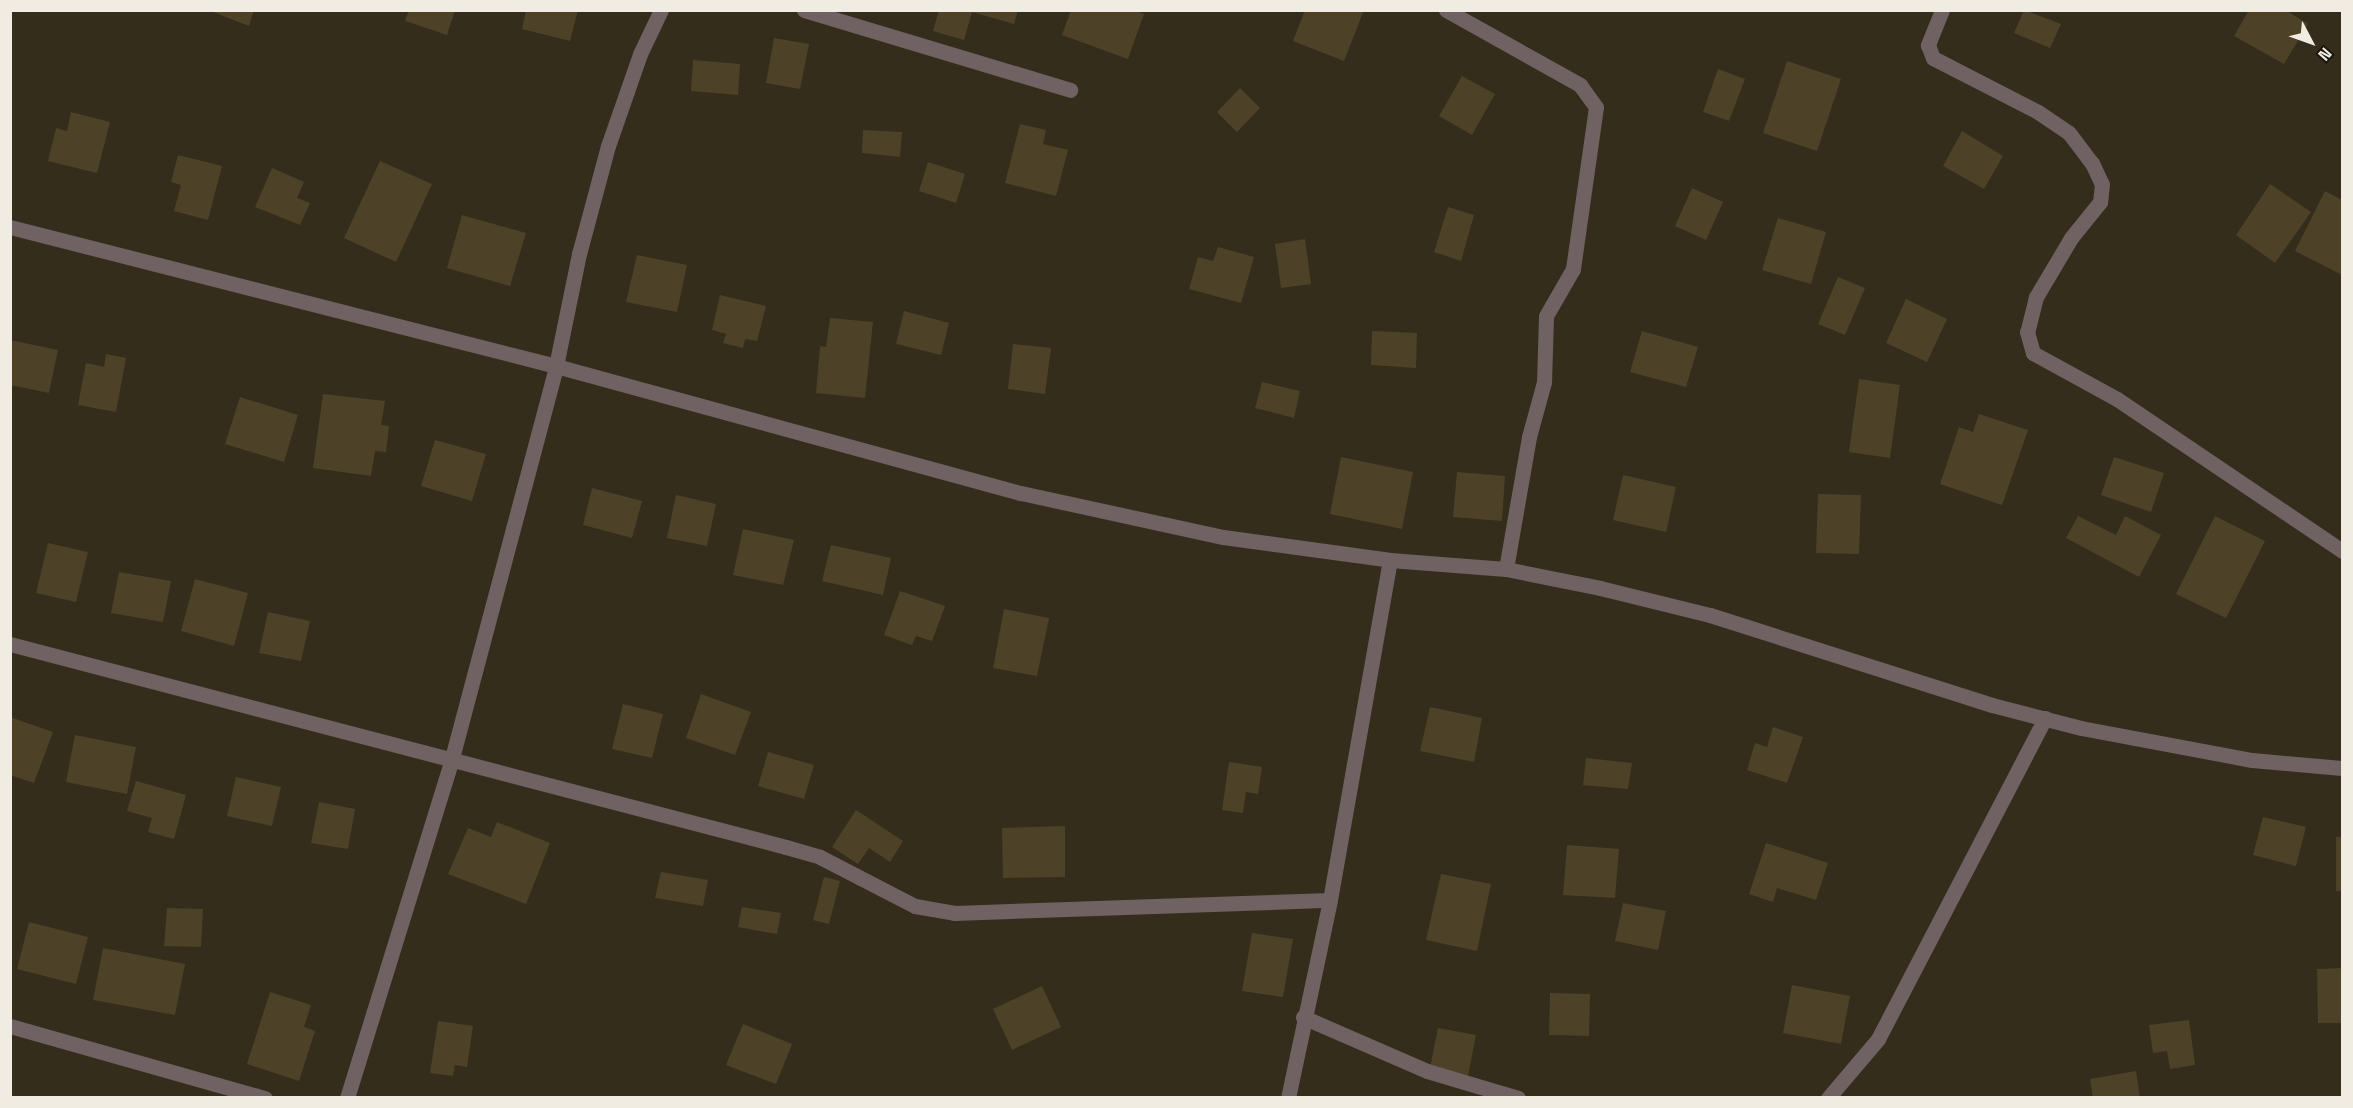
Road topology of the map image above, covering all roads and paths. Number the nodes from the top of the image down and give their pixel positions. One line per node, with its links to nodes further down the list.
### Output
1 (661, 10): 7 (street)
2 (804, 10): 5 (street)
3 (1446, 10): 10 (street)
4 (1942, 10): 8 (street)
5 (1070, 90)
6 (10, 227): 7 (street)
7 (556, 366): 9 (street); 13 (street)
8 (2343, 551)
9 (1390, 560): 10 (street); 15 (street)
10 (1506, 569): 12 (street)
11 (10, 644): 13 (street)
12 (2045, 718): 14 (street); 22 (street)
13 (452, 758): 15 (street); 19 (street)
14 (2343, 768)
15 (1330, 900): 16 (street)
16 (1303, 1017): 20 (street); 21 (street)
17 (10, 1026): 18 (street)
18 (265, 1098)
19 (347, 1098)
20 (1288, 1098)
21 (1518, 1098)
22 (1828, 1098)

